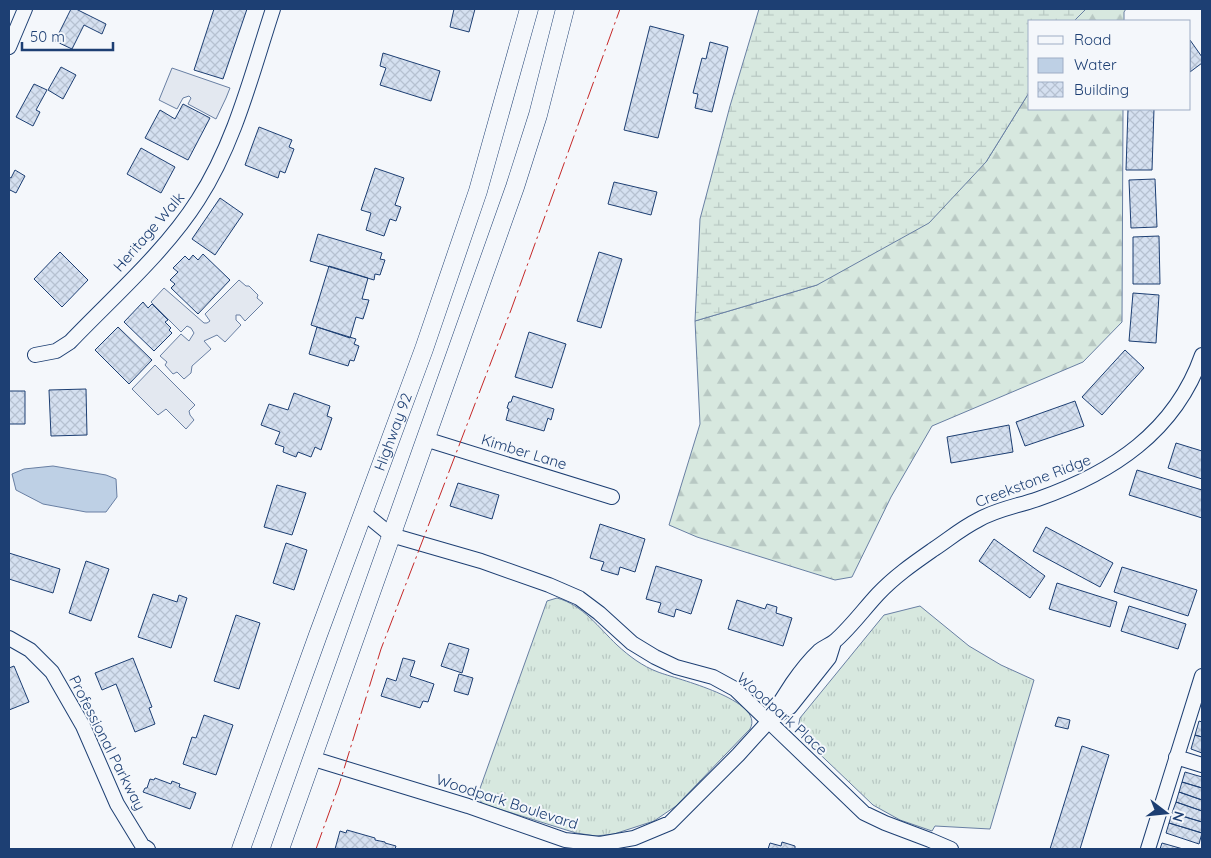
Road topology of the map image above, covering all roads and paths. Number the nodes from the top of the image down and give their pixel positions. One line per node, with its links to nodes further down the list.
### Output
1 (25, 9): 5 (street)
2 (273, 9): 6 (street, Heritage Walk)
3 (529, 9): 10 (main road, Highway 92)
4 (565, 9): 8 (main road)
5 (9, 47)
6 (35, 354)
7 (1202, 355): 14 (street, Creekstone Ridge)
8 (425, 439): 9 (street, Kimber Lane); 11 (main road)
9 (612, 497)
10 (364, 513): 11 (street, Woodpark Place); 19 (main road, Highway 92)
11 (391, 535): 14 (street, Woodpark Place); 16 (main road)
12 (9, 638): 18 (street, Professional Parkway)
13 (1202, 676): 15 (street)
14 (769, 721): 16 (street, Woodpark Boulevard); 21 (street, Woodpark Place)
15 (1176, 757): 17 (street); 22 (street)
16 (314, 759): 20 (main road)
17 (1202, 765)
18 (148, 849)
19 (241, 849)
20 (280, 849)
21 (951, 849)
22 (1148, 849)

